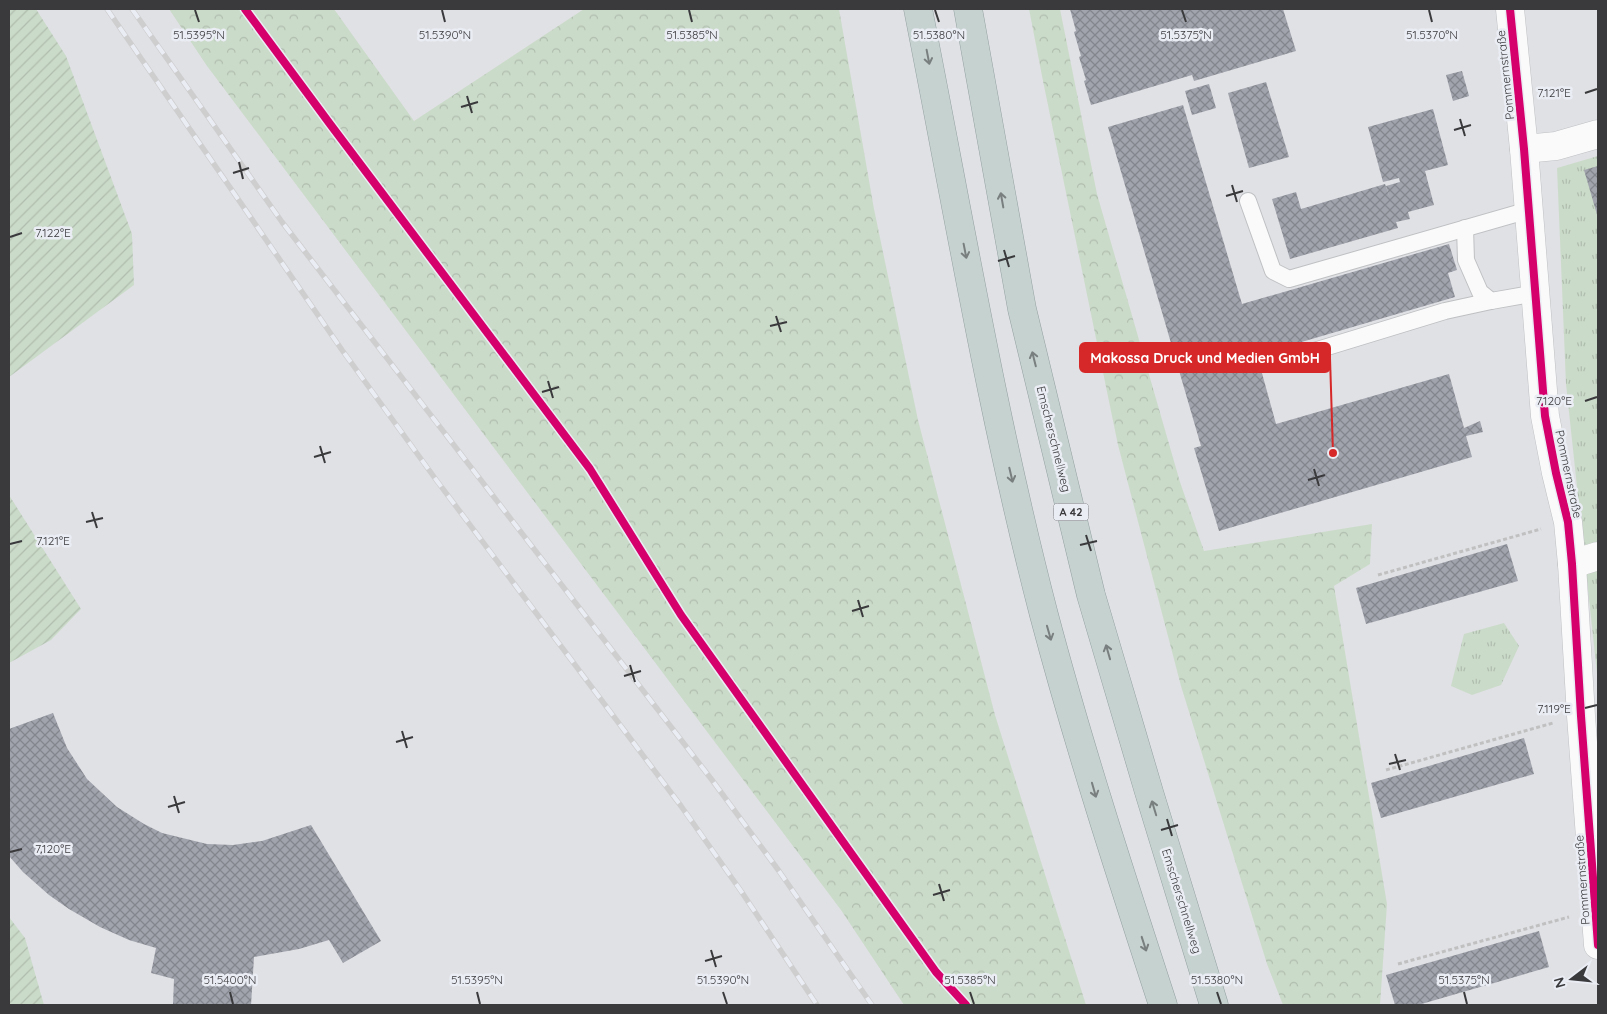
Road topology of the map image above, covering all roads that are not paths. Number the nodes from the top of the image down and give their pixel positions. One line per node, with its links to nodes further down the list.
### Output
1 (918, 9): 15 (highway, one-way to 15)
2 (968, 9): 16 (highway, Emscherschnellweg / A 42, one-way to 2)
3 (1510, 9): 5 (street, Pommernstraße)
4 (1598, 134): 5 (street)
5 (1524, 149): 7 (street, Pommernstraße)
6 (1248, 200): 8 (lane)
7 (1529, 210): 8 (lane); 9 (street, Pommernstraße)
8 (1465, 228): 10 (lane)
9 (1536, 293): 10 (lane); 13 (street, Pommernstraße)
10 (1491, 301): 11 (lane)
11 (1278, 362)
12 (1598, 556): 13 (street)
13 (1572, 564): 14 (street, Pommernstraße)
14 (1598, 945)
15 (1163, 1005)
16 (1214, 1005)

